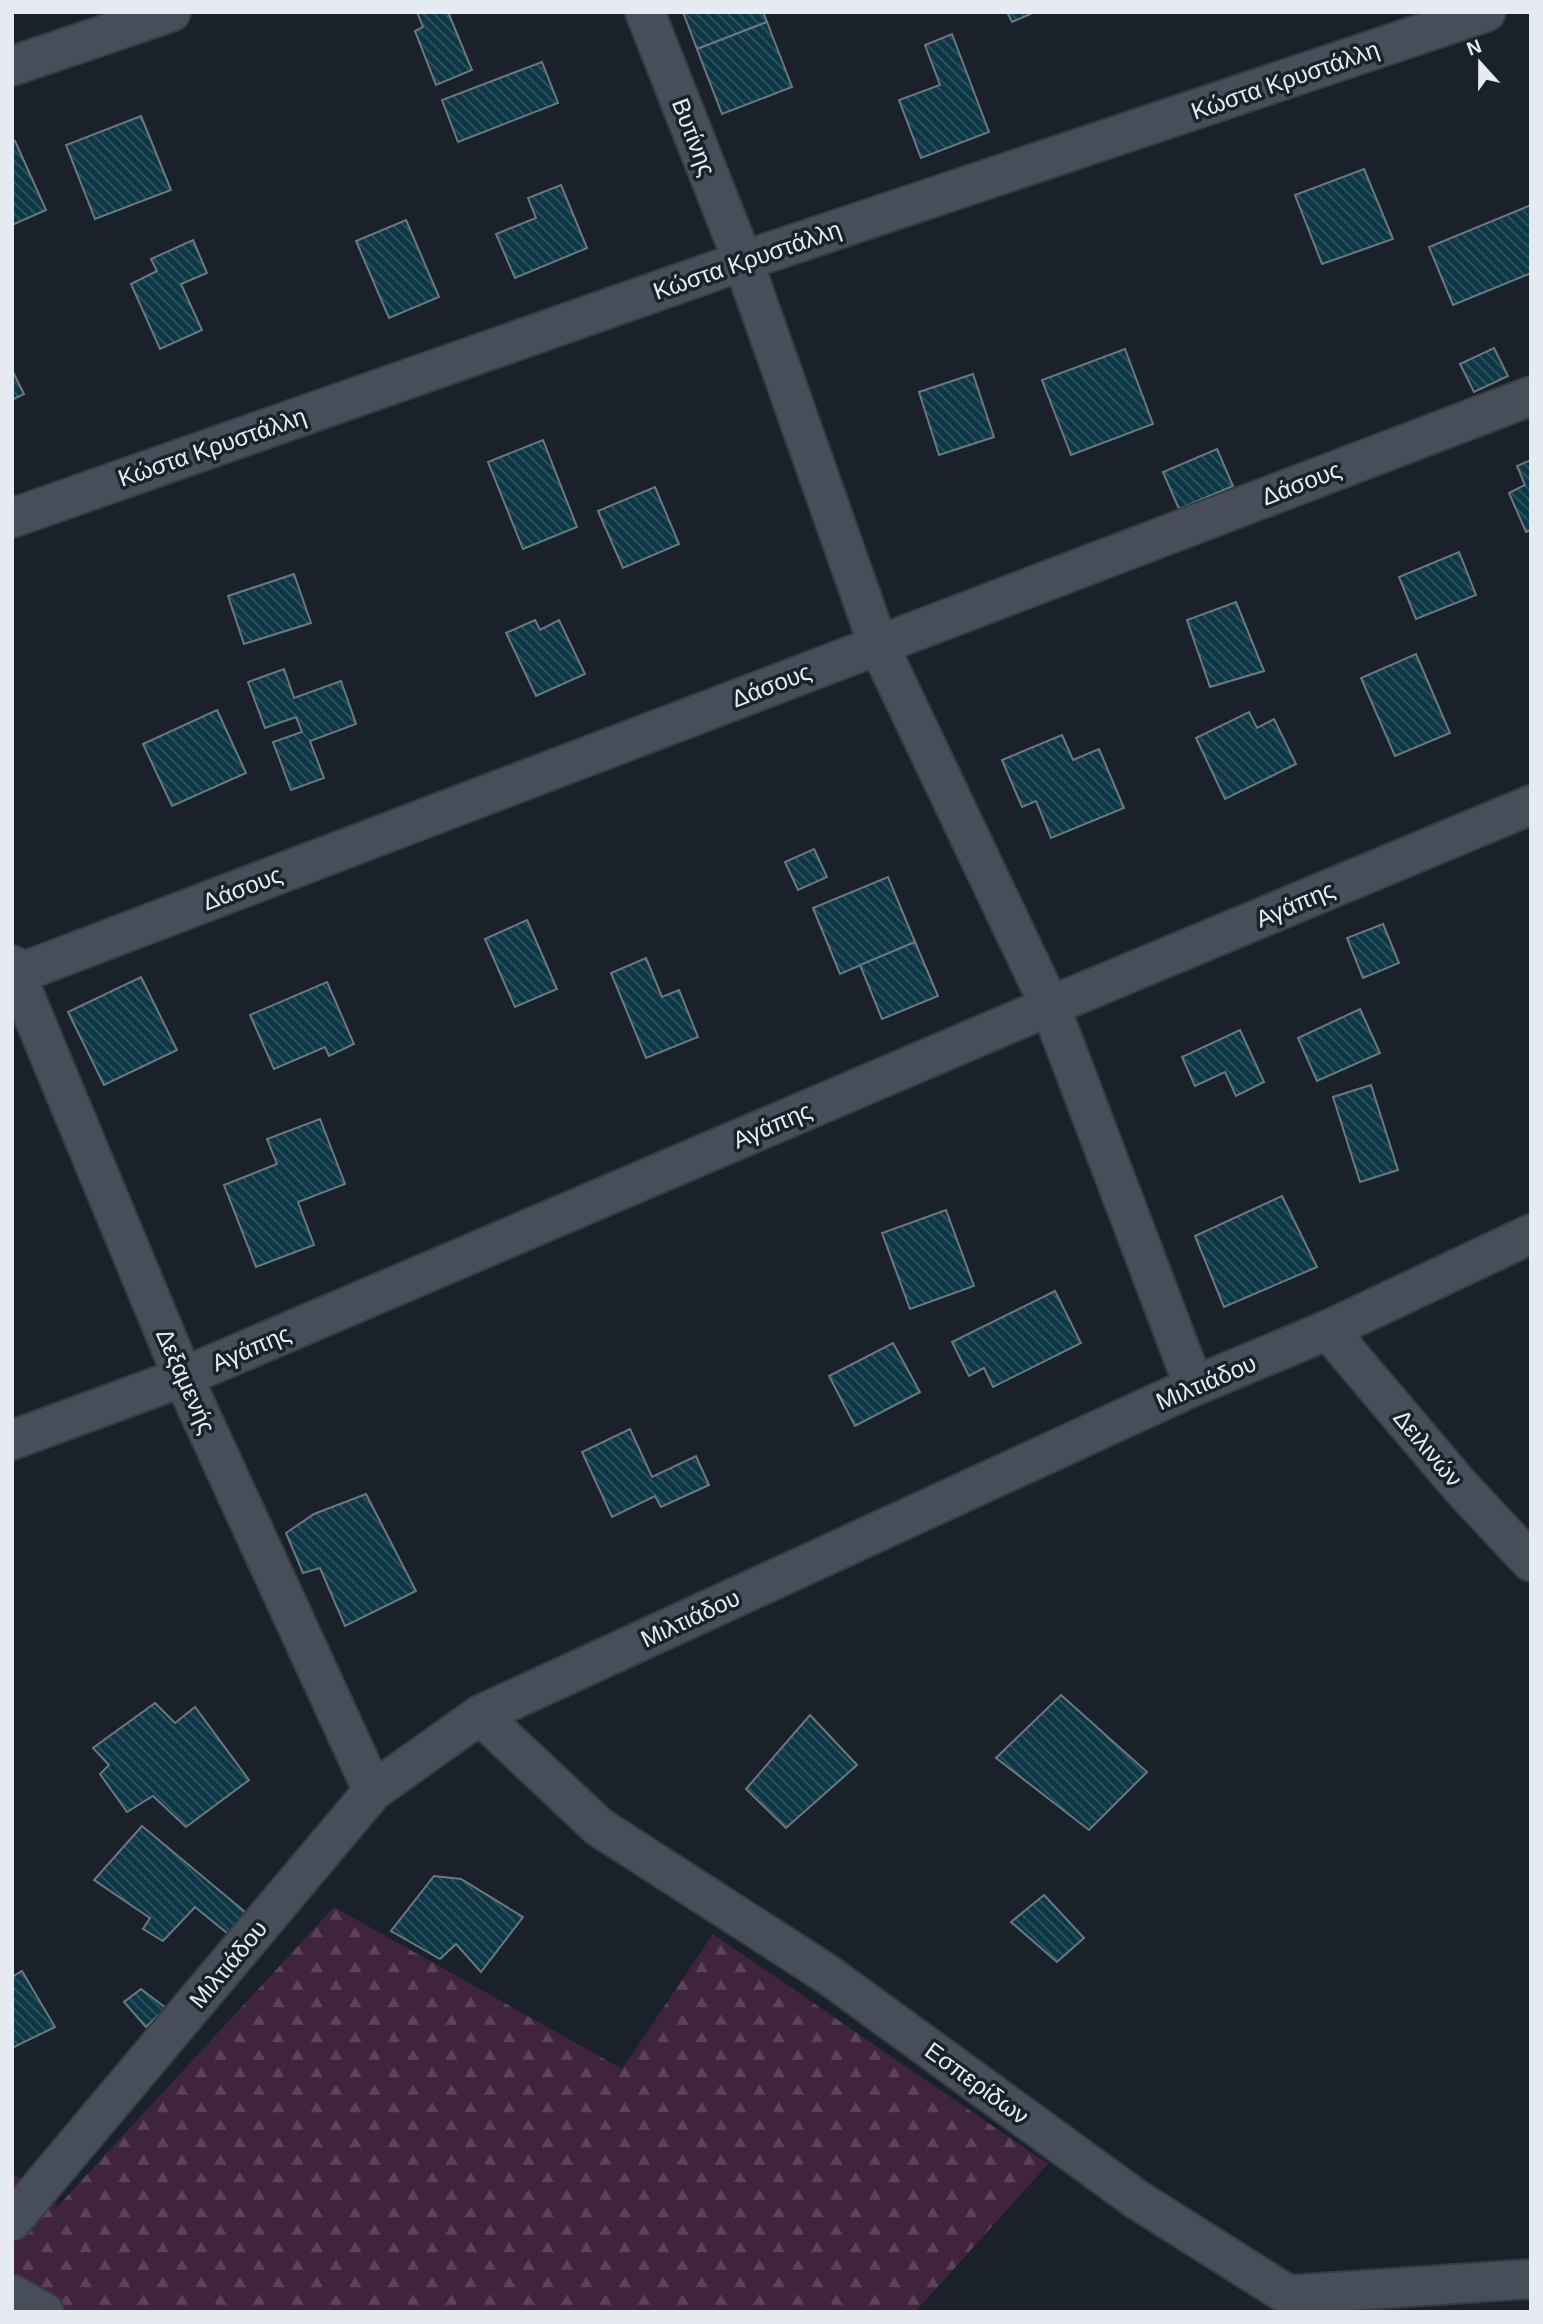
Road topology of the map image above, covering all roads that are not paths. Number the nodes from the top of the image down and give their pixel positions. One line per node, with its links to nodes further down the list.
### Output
1 (171, 12): 4 (street)
2 (645, 12): 5 (street, Βυτίνης)
3 (1486, 12): 5 (street, Κώστα Κρυστάλλη)
4 (12, 66)
5 (743, 261): 7 (street, Κώστα Κρυστάλλη); 8 (street, Βυτίνης)
6 (1531, 396): 8 (street, Δάσους)
7 (12, 518)
8 (878, 644): 10 (street, Δάσους); 11 (street, Βυτίνης)
9 (1531, 805): 11 (street, Αγάπης)
10 (14, 972): 14 (street, Δεξαμενής)
11 (1050, 1006): 14 (street, Αγάπης); 15 (street, Βυτίνης)
12 (1531, 1234): 13 (street, Μιλτιάδου)
13 (1328, 1330): 15 (street, Μιλτιάδου); 17 (street, Δειλινών)
14 (183, 1377): 16 (street, Αγάπης); 19 (street, Δεξαμενής)
15 (1194, 1386): 18 (street, Μιλτιάδου)
16 (12, 1440)
17 (1531, 1563)
18 (480, 1716): 19 (street, Μιλτιάδου); 23 (street, Εσπερίδων)
19 (373, 1791): 20 (street, Μιλτιάδου)
20 (12, 2221)
21 (1531, 2279): 23 (street, Εσπερίδων)
22 (12, 2294): 24 (street)
23 (1289, 2303)
24 (44, 2312)

